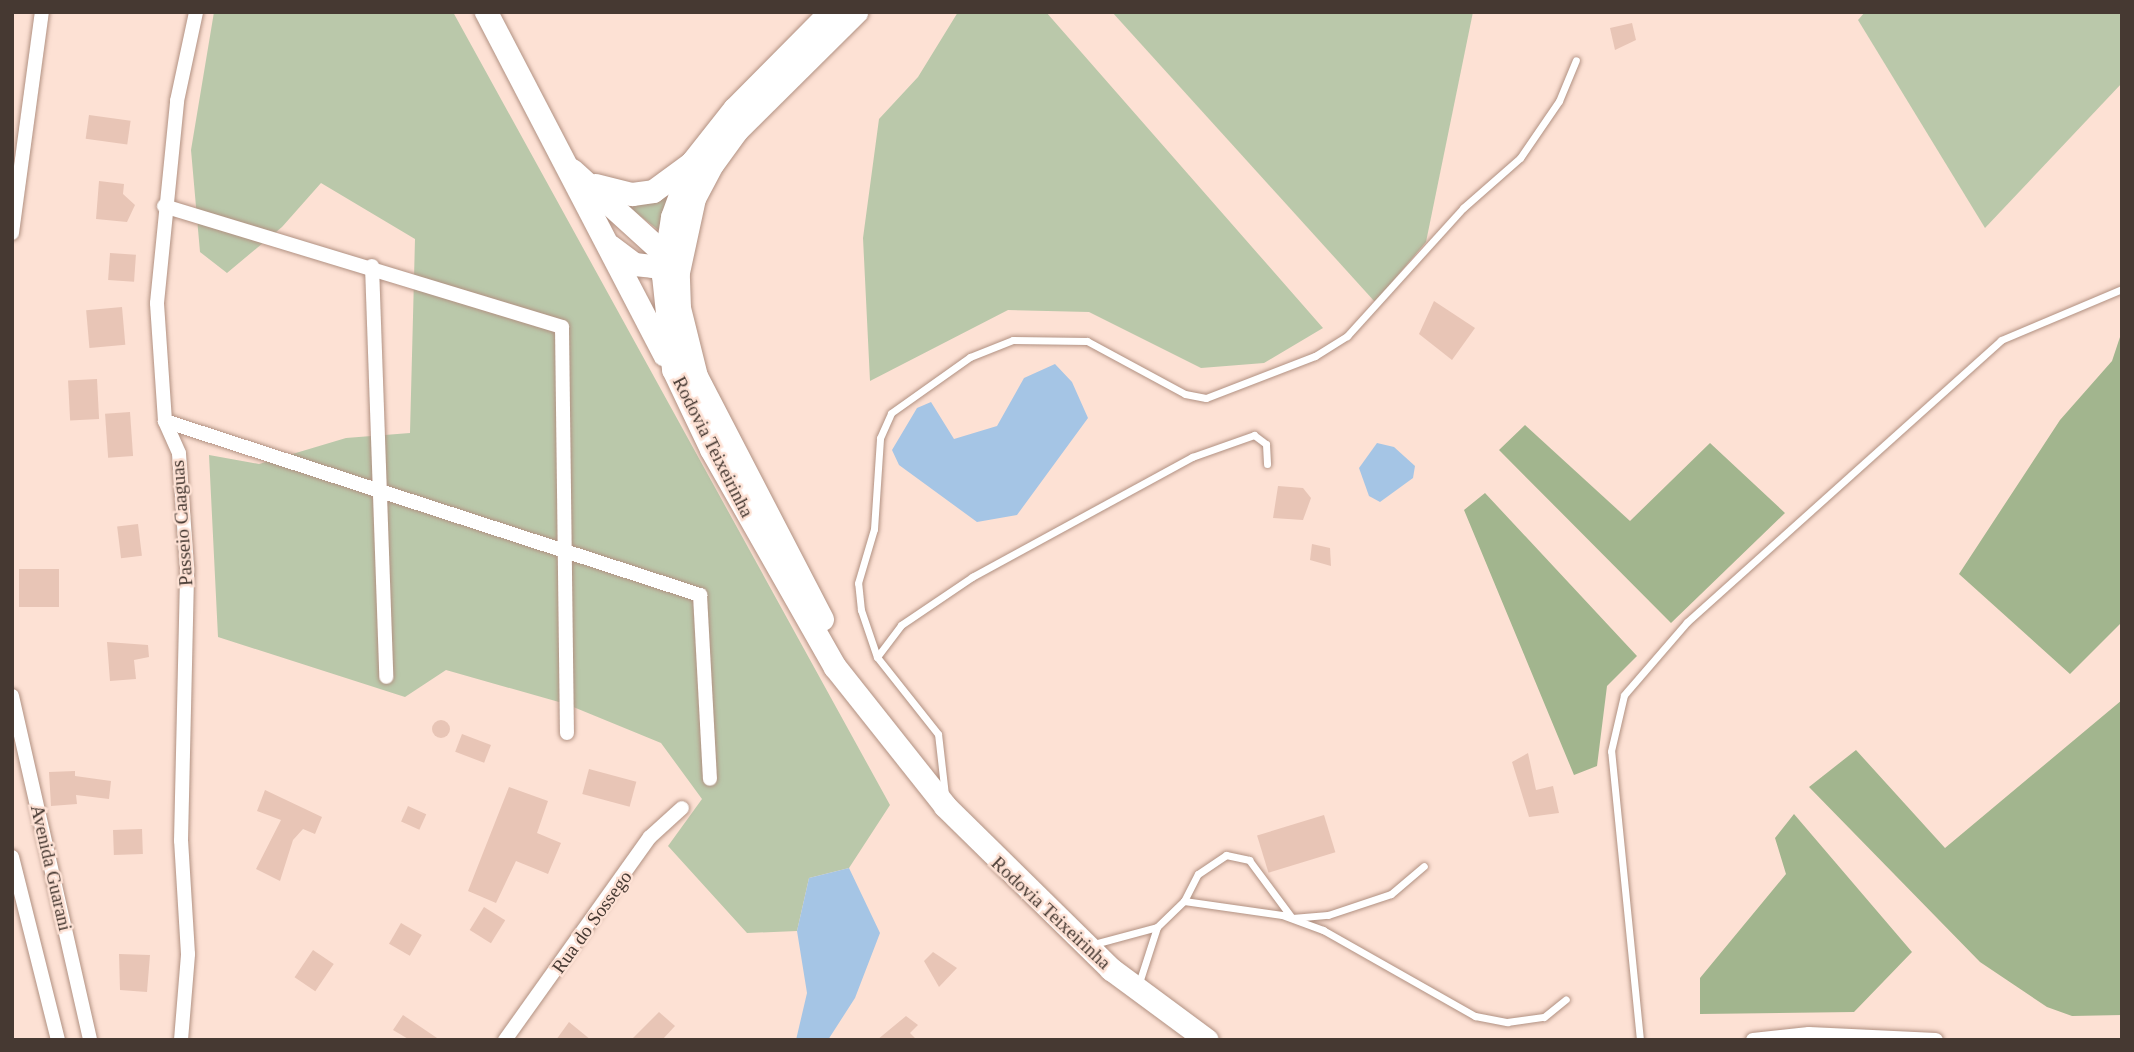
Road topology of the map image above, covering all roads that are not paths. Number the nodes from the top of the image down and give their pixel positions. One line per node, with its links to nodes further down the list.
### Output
1 (42, 12): 11 (street)
2 (196, 12): 10 (street, Passeio Caaguas)
3 (486, 12): 8 (main road)
4 (830, 12): 7 (main road, Rodovia Teixeirinha)
5 (856, 12): 13 (main road, Rodovia Teixeirinha)
6 (1576, 60): 21 (lane)
7 (692, 162): 9 (main road); 13 (main road, Rodovia Teixeirinha)
8 (572, 170): 9 (main road); 12 (main road)
9 (595, 185): 13 (main road)
10 (164, 206): 14 (street); 17 (street, Passeio Caaguas)
11 (12, 233)
12 (608, 244): 13 (main road); 16 (main road)
13 (672, 263): 16 (main road, Rodovia Teixeirinha); 24 (main road, Rodovia Teixeirinha)
14 (372, 266): 19 (street); 20 (street)
15 (2122, 289): 43 (lane)
16 (673, 369): 24 (main road, Rodovia Teixeirinha)
17 (165, 421): 19 (street); 40 (street, Passeio Caaguas)
18 (1266, 464): 21 (lane)
19 (376, 486): 20 (street); 22 (street)
20 (566, 547): 25 (street); 26 (street)
21 (877, 657): 27 (lane)
22 (386, 677)
23 (12, 696): 39 (street, Avenida Guarani)
24 (863, 700): 27 (main road, Rodovia Teixeirinha)
25 (567, 733)
26 (710, 779)
27 (945, 806): 35 (main road, Rodovia Teixeirinha)
28 (681, 808): 41 (street, Rua do Sossego)
29 (12, 857): 31 (street, Avenida Guarani)
30 (1424, 866): 33 (lane)
31 (15, 888): 38 (street, Avenida Guarani)
32 (1184, 901): 33 (lane); 33 (lane); 34 (lane)
33 (1292, 918): 37 (lane)
34 (1157, 927): 35 (lane); 36 (lane)
35 (1084, 945): 36 (main road, Rodovia Teixeirinha)
36 (1137, 990): 42 (main road, Rodovia Teixeirinha)
37 (1566, 999)
38 (58, 1040)
39 (90, 1040)
40 (181, 1040)
41 (505, 1040)
42 (1207, 1040)
43 (1640, 1040)
44 (1753, 1040): 45 (street)
45 (1936, 1040)

